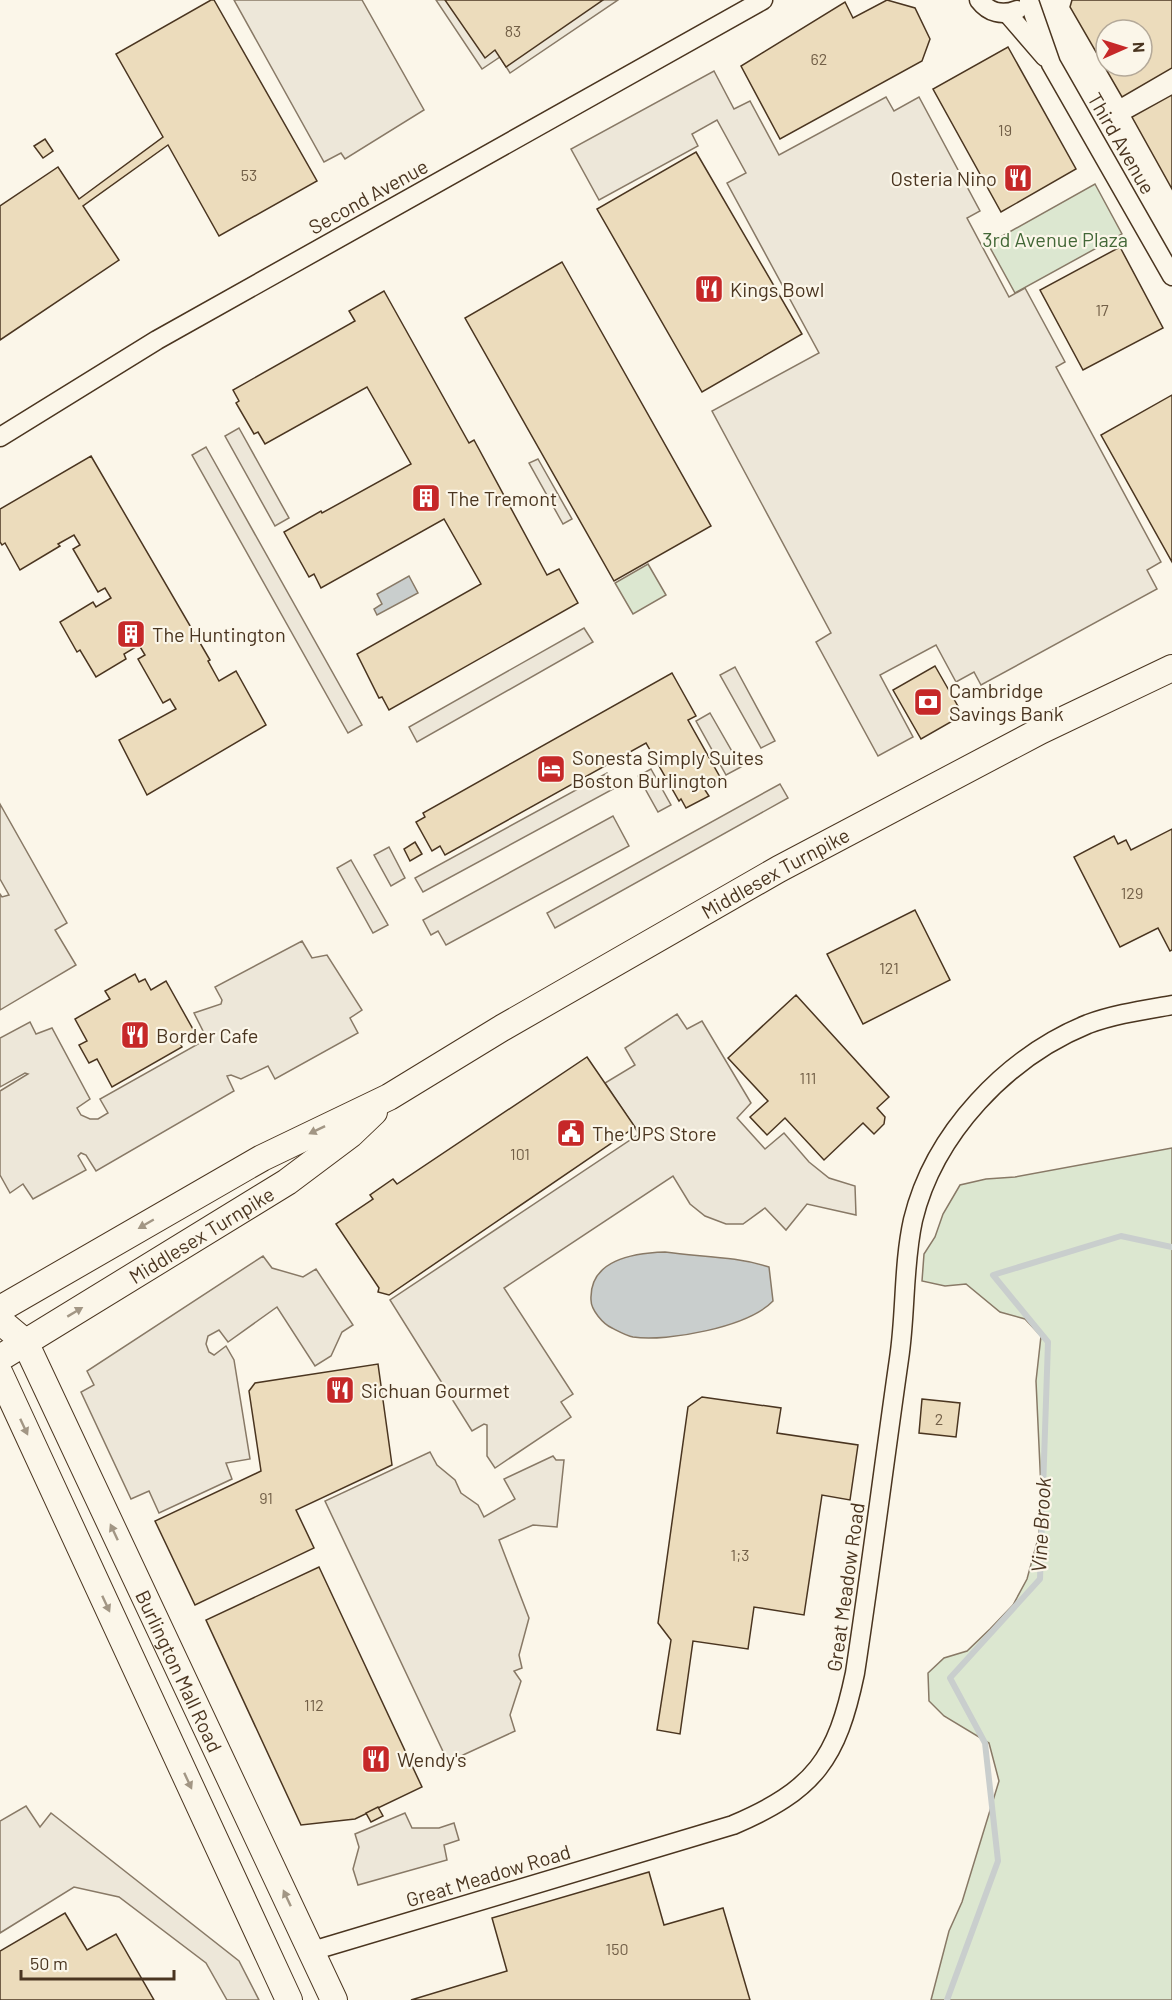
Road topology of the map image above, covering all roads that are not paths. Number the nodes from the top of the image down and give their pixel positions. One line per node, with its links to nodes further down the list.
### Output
1 (763, 0): 7 (street, Second Avenue)
2 (979, 0): 4 (street)
3 (1029, 0): 4 (street); 5 (street, Third Avenue)
4 (1006, 13): 5 (street, Third Avenue)
5 (1051, 64): 6 (street, Third Avenue)
6 (1172, 276)
7 (0, 438)
8 (1172, 668): 10 (main road, Middlesex Turnpike)
9 (1172, 1005): 16 (street, Great Meadow Road)
10 (389, 1097): 11 (main road, Middlesex Turnpike, one-way to 11); 13 (main road, Middlesex Turnpike, one-way to 10)
11 (0, 1308)
12 (0, 1321): 13 (main road)
13 (25, 1342): 14 (main road, Middlesex Turnpike); 16 (main road, Burlington Mall Road, one-way to 13)
14 (0, 1358)
15 (0, 1374): 17 (main road, Burlington Mall Road, one-way to 17)
16 (312, 1951): 17 (main road); 19 (main road, Burlington Mall Road)
17 (273, 1964): 18 (main road, Burlington Mall Road)
18 (289, 2000)
19 (334, 2000)

